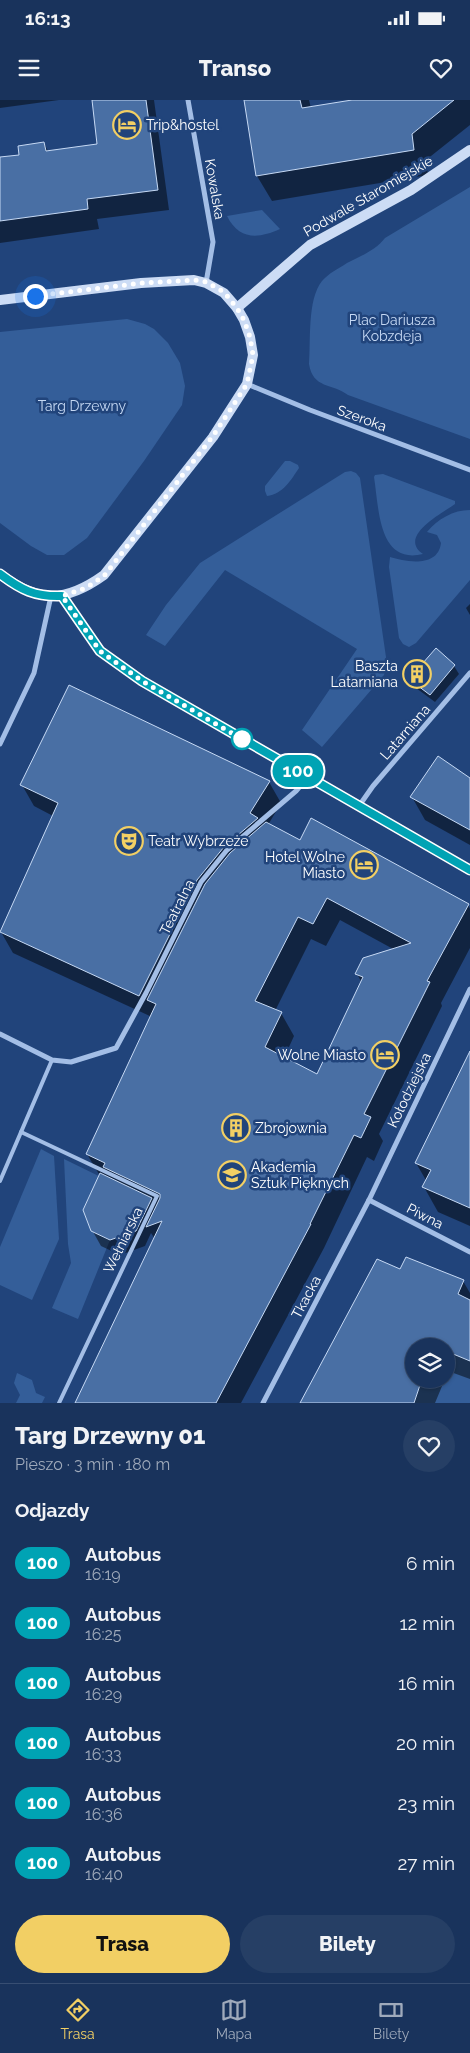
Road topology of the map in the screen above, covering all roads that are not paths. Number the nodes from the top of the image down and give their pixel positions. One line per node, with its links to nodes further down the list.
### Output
1 (188, 100): 3 (street, Kowalska)
2 (470, 150): 5 (street, Podwale Staromiejskie)
3 (206, 282): 4 (street); 5 (street)
4 (0, 300)
5 (237, 308): 6 (street)
6 (247, 384): 7 (street, Szeroka); 10 (street)
7 (470, 470)
8 (0, 574): 9 (street)
9 (51, 596): 10 (street); 12 (street)
10 (62, 596): 13 (street)
11 (470, 674): 14 (street, Latarniana)
12 (0, 744)
13 (308, 777): 14 (street); 18 (street, Teatralna)
14 (359, 806): 15 (street)
15 (470, 870)
16 (470, 989): 21 (street, Kołodziejska)
17 (0, 1034): 18 (street)
18 (52, 1060): 19 (lane)
19 (21, 1132): 20 (lane); 23 (lane, Wełniarska)
20 (0, 1181)
21 (369, 1200): 22 (street, Piwna); 24 (street, Tkacka)
22 (470, 1252)
23 (59, 1403)
24 (263, 1403)

